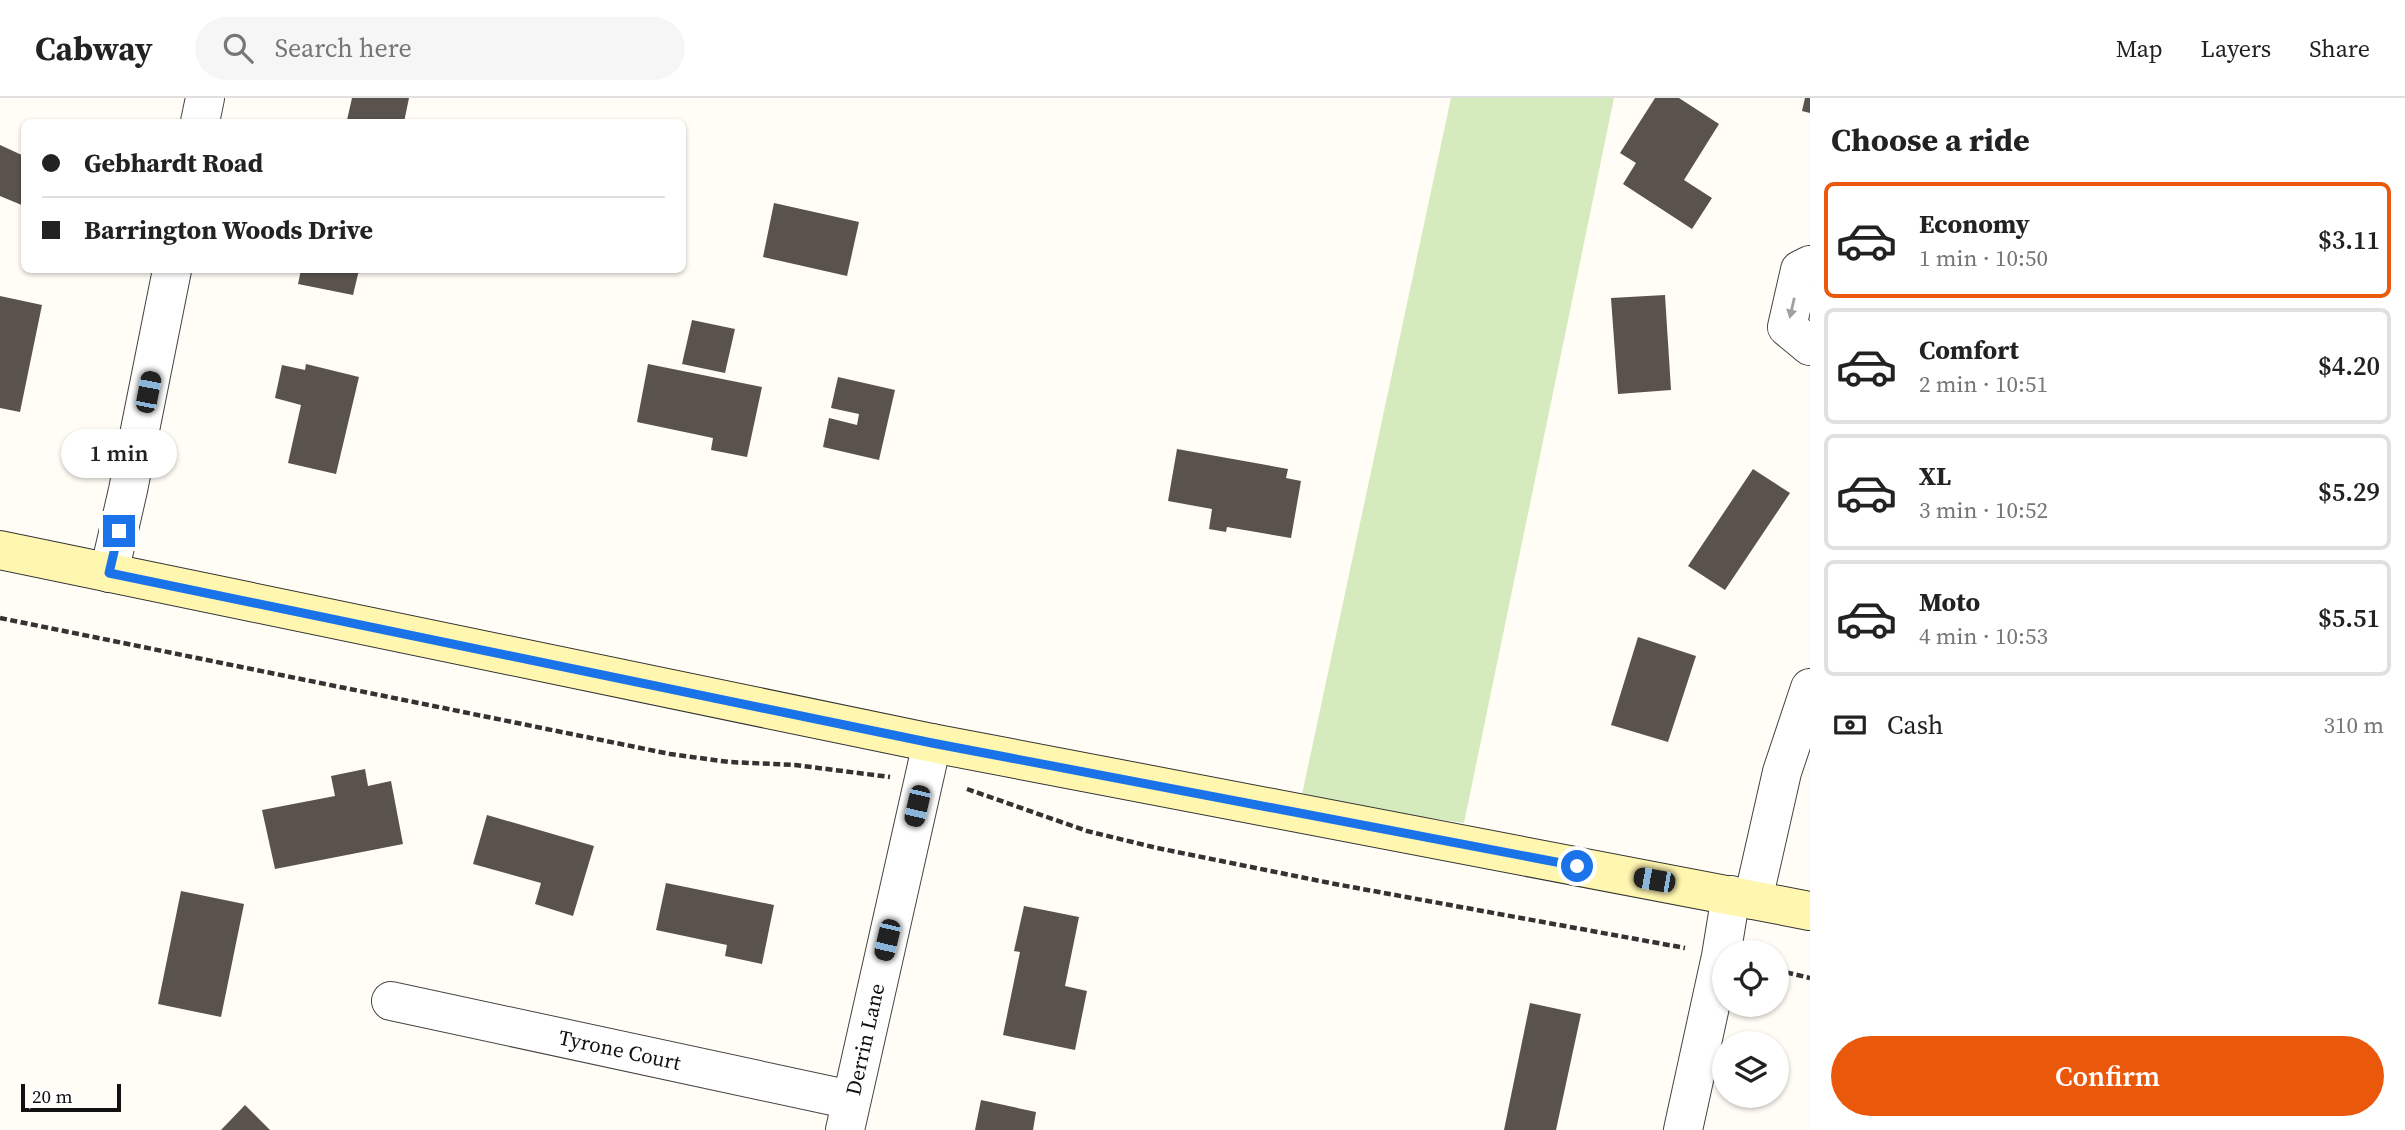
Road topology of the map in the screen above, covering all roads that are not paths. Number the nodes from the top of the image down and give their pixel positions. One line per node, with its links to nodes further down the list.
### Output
1 (205, 98): 2 (street)
2 (202, 119)
3 (1810, 265): 5 (street, one-way to 5)
4 (171, 273): 7 (street)
5 (1810, 346)
6 (0, 550): 7 (street)
7 (109, 573): 9 (street)
8 (1810, 688): 10 (street)
9 (932, 743): 10 (street); 13 (street, Derrin Lane)
10 (1742, 897): 11 (street); 14 (street)
11 (1810, 911)
12 (391, 1000): 13 (street, Tyrone Court)
13 (848, 1115)
14 (1683, 1130)

